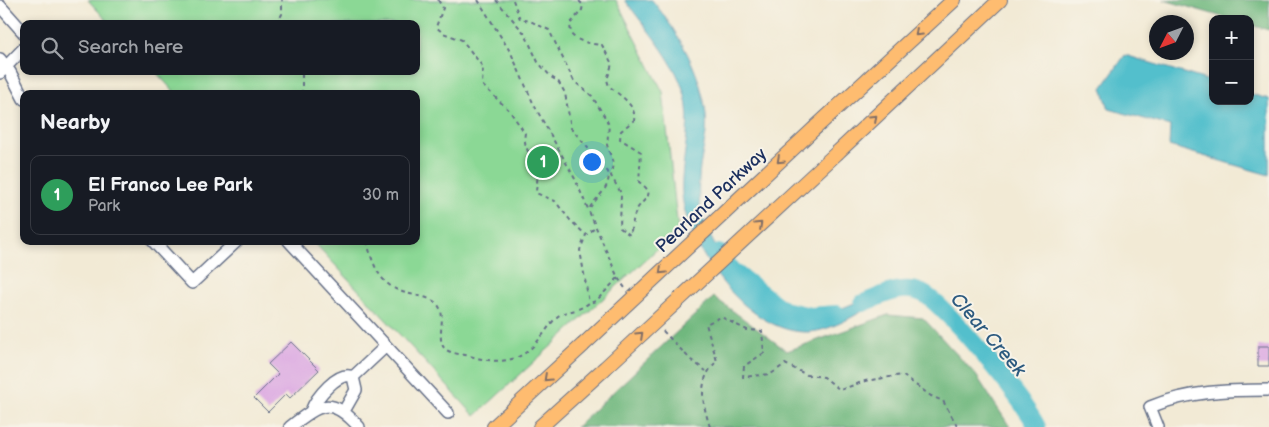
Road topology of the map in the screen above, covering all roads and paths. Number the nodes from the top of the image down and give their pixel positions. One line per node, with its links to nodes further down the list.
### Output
1 (282, 0): 10 (path)
2 (438, 0): 19 (path)
3 (478, 0): 17 (path)
4 (496, 0): 17 (path)
5 (513, 0): 6 (path)
6 (578, 0)
7 (954, 0): 33 (main road, Pearland Parkway, one-way to 33, bridge)
8 (1000, 0): 34 (main road, one-way to 8, bridge)
9 (0, 6): 11 (street)
10 (279, 20)
11 (20, 29)
12 (20, 51): 13 (street)
13 (2, 66): 16 (street)
14 (302, 75): 15 (path)
15 (302, 90)
16 (20, 93)
17 (588, 211): 18 (path)
18 (595, 228): 19 (path); 24 (path)
19 (586, 235): 24 (path)
20 (157, 245): 21 (street)
21 (233, 245)
22 (293, 245): 25 (street)
23 (369, 245): 24 (path)
24 (589, 303)
25 (386, 346): 26 (street); 30 (street)
26 (353, 377): 28 (street); 29 (street)
27 (1269, 390): 37 (street)
28 (311, 410): 29 (street); 31 (street)
29 (344, 411): 32 (street)
30 (448, 413)
31 (290, 427)
32 (359, 427)
33 (494, 427)
34 (540, 427)
35 (710, 427): 36 (path)
36 (958, 427)
37 (1158, 427)

